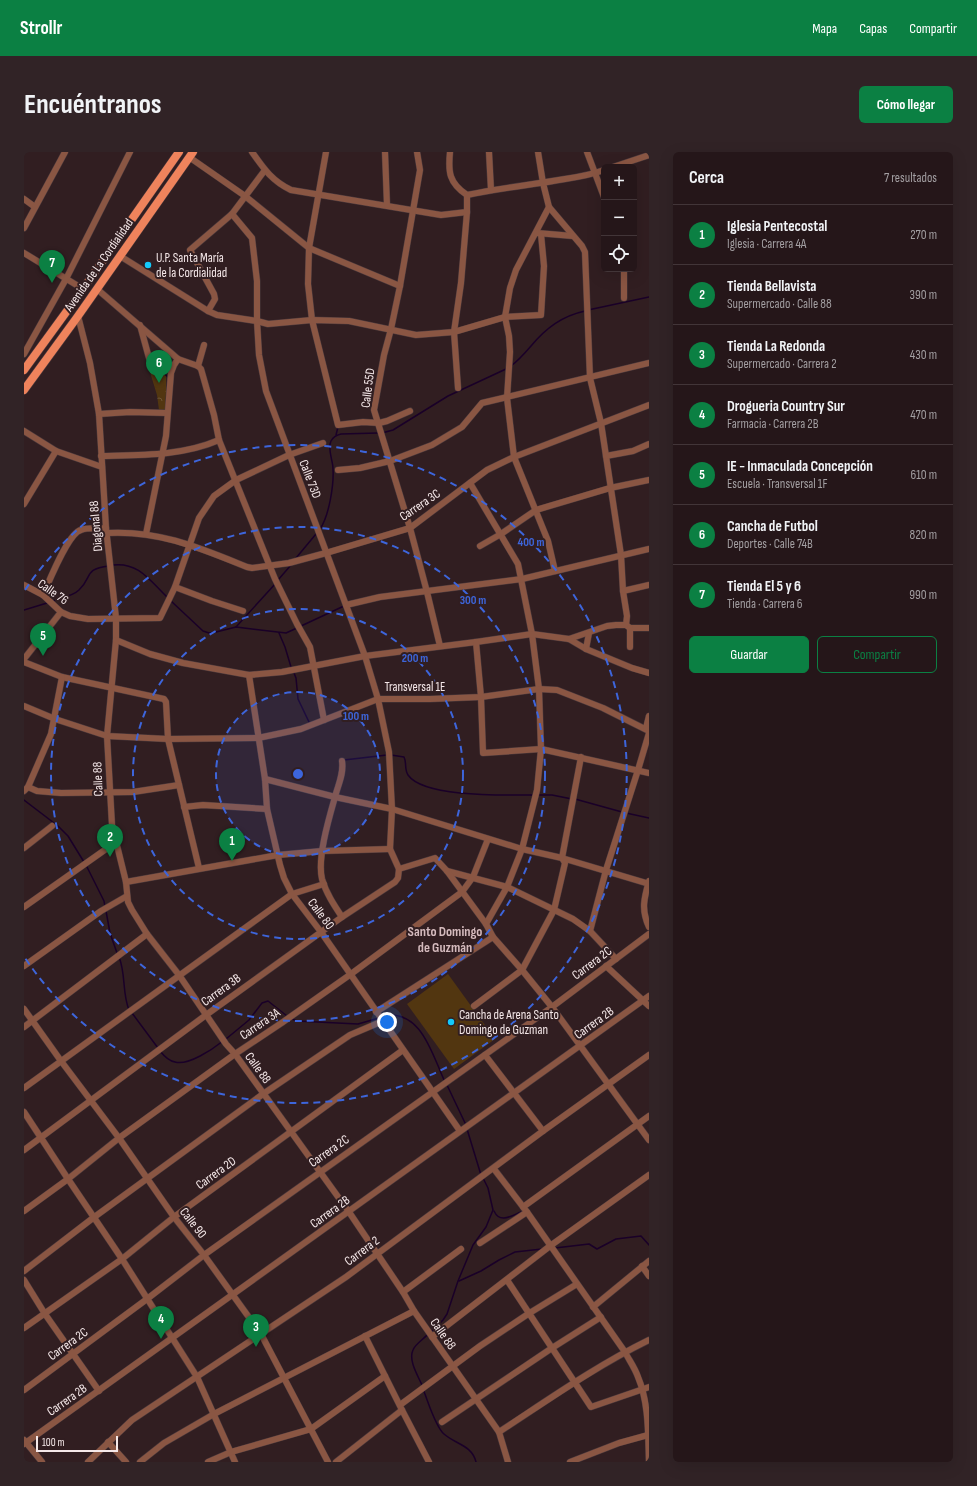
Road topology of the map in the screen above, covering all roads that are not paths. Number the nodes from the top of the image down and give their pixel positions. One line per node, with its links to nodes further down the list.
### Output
1 (65, 152): 26 (street)
2 (130, 152): 38 (street)
3 (179, 152): 40 (main road, Avenida de La Cordialidad)
4 (252, 152): 15 (street)
5 (326, 152): 21 (street)
6 (385, 152): 25 (street)
7 (417, 152): 28 (street, Calle 55D)
8 (450, 152): 22 (street)
9 (489, 152): 20 (street)
10 (538, 152): 18 (street)
11 (588, 152): 17 (street)
12 (191, 154): 23 (street); 36 (main road, Avenida de La Cordialidad)
13 (649, 155): 14 (street)
14 (622, 164)
15 (265, 170): 21 (street); 23 (street)
16 (601, 171): 17 (street)
17 (595, 174): 18 (street); 19 (street)
18 (543, 183): 20 (street); 27 (street)
19 (601, 189)
20 (491, 190): 22 (street)
21 (318, 195): 25 (street); 34 (street)
22 (467, 195): 29 (street)
23 (245, 196): 30 (street); 34 (street)
24 (24, 199): 26 (street)
25 (387, 205): 28 (street)
26 (35, 206): 31 (street)
27 (549, 207): 32 (street); 33 (street)
28 (412, 211): 29 (street); 39 (street, Calle 55D)
29 (467, 212): 50 (street)
30 (232, 214): 43 (street); 47 (street, Calle 73D)
31 (24, 228)
32 (538, 234): 33 (street); 45 (street); 45 (street)
33 (573, 236): 58 (street)
34 (308, 248): 39 (street); 46 (street)
35 (24, 253): 38 (street)
36 (120, 256): 41 (main road, Avenida de La Cordialidad); 43 (street)
37 (624, 272): 42 (street)
38 (66, 278): 40 (street); 52 (street)
39 (400, 286): 49 (street, Calle 55D)
40 (83, 289): 57 (main road, Avenida de La Cordialidad)
41 (97, 289): 44 (main road, Avenida de La Cordialidad); 48 (street)
42 (624, 298)
43 (208, 311): 47 (street)
44 (78, 316): 60 (main road, Avenida de La Cordialidad); 65 (street, Diagonal 88)
45 (505, 317): 50 (street); 61 (street)
46 (312, 320): 47 (street); 49 (street); 67 (street)
47 (257, 321): 74 (street, Calle 73D)
48 (140, 325): 53 (street); 54 (street)
49 (391, 329): 50 (street); 67 (street, Calle 55D)
50 (454, 332): 59 (street)
51 (204, 345): 56 (street)
52 (24, 354)
53 (149, 358)
54 (178, 359): 56 (street); 64 (street)
55 (649, 364): 58 (street)
56 (198, 366): 69 (street)
57 (24, 370)
58 (590, 378): 61 (street); 66 (street)
59 (458, 388)
60 (24, 390)
61 (507, 398): 77 (street); 78 (street)
62 (649, 405): 66 (street, Carrera 3C)
63 (410, 411): 67 (street)
64 (167, 413): 65 (street); 73 (street)
65 (99, 414): 75 (street, Diagonal 88)
66 (601, 423): 76 (street); 77 (street, Carrera 3C)
67 (381, 430): 78 (street, Calle 55D)
68 (24, 431): 72 (street)
69 (220, 440): 73 (street); 81 (street)
70 (323, 443): 74 (street)
71 (649, 444): 76 (street)
72 (56, 452): 79 (street); 85 (street)
73 (162, 454): 75 (street); 89 (street)
74 (289, 455): 81 (street); 94 (street, Calle 73D)
75 (101, 456): 79 (street, Diagonal 88)
76 (606, 456): 84 (street)
77 (514, 457): 83 (street, Carrera 3C); 86 (street)
78 (390, 461): 80 (street); 87 (street, Calle 55D)
79 (102, 467): 88 (street, Diagonal 88)
80 (338, 470)
81 (236, 480): 91 (street); 96 (street)
82 (649, 480): 84 (street)
83 (470, 483): 87 (street, Carrera 3C); 90 (street)
84 (610, 488): 86 (street); 95 (street)
85 (24, 504)
86 (536, 510): 90 (street); 97 (street)
87 (410, 528): 94 (street, Carrera 3C); 103 (street, Calle 55D)
88 (106, 531): 89 (street, Carrera 3C); 104 (street, Carrera 3C); 108 (street, Diagonal 88)
89 (146, 534): 91 (street, Carrera 3C)
90 (501, 534): 92 (street); 98 (street)
91 (191, 544): 96 (street, Carrera 3C); 101 (street)
92 (480, 546)
93 (649, 549): 95 (street)
94 (326, 553): 96 (street, Carrera 3C); 105 (street, Calle 73D)
95 (621, 555): 97 (street); 102 (street)
96 (270, 566): 121 (street)
97 (555, 571): 98 (street)
98 (522, 579): 103 (street); 112 (street)
99 (649, 585): 102 (street)
100 (24, 586): 104 (street, Calle 76)
101 (175, 587): 106 (street); 108 (street, Calle 76)
102 (623, 591): 109 (street)
103 (427, 592): 105 (street); 116 (street, Calle 55D)
104 (45, 596): 107 (street, Calle 76)
105 (346, 605): 119 (street, Calle 73D)
106 (243, 611)
107 (61, 612): 108 (street, Calle 76); 120 (street)
108 (116, 618): 113 (street, Diagonal 88)
109 (628, 627): 110 (street); 111 (street); 117 (street)
110 (649, 628)
111 (589, 633): 114 (street); 118 (street)
112 (532, 634): 114 (street); 115 (street); 126 (street)
113 (116, 640): 123 (street); 125 (street, Diagonal 88)
114 (569, 640): 118 (street)
115 (476, 642): 116 (street); 127 (street)
116 (440, 646): 119 (street)
117 (630, 647)
118 (586, 649): 122 (street)
119 (365, 656): 121 (street); 128 (street, Calle 73D)
120 (24, 661): 124 (street)
121 (313, 665): 123 (street); 132 (street)
122 (649, 673)
123 (249, 676): 135 (street, Calle 80)
124 (62, 677): 125 (street); 131 (street)
125 (111, 688): 134 (street, Diagonal 88); 136 (street)
126 (539, 689): 127 (street, Transversal 1E); 133 (street, Transversal 1E); 137 (street)
127 (481, 696): 128 (street, Transversal 1E); 137 (street)
128 (378, 699): 132 (street, Transversal 1E); 149 (street, Calle 73D)
129 (24, 706): 131 (street)
130 (649, 716): 133 (street)
131 (54, 719): 134 (street); 144 (street)
132 (324, 720): 135 (street, Transversal 1E)
133 (648, 731): 140 (street)
134 (107, 736): 136 (street, Transversal 1E); 145 (street, Calle 88)
135 (258, 738): 136 (street, Transversal 1E); 142 (street, Calle 80)
136 (168, 739): 143 (street)
137 (540, 749): 138 (street); 155 (street)
138 (581, 757): 140 (street); 158 (street)
139 (342, 761): 146 (street)
140 (638, 770): 141 (street); 161 (street)
141 (649, 773)
142 (265, 779): 146 (street); 148 (street, Calle 80)
143 (179, 785): 145 (street); 147 (street)
144 (26, 789): 145 (street)
145 (109, 792): 152 (street, Calle 88)
146 (335, 797): 149 (street); 156 (street)
147 (184, 807): 148 (street); 159 (street)
148 (267, 809): 157 (street, Calle 80)
149 (392, 809): 151 (street); 154 (street, Calle 73D)
150 (52, 826): 153 (street)
151 (488, 839): 155 (street); 163 (street, Carrera 3A)
152 (116, 842): 164 (street, Calle 88); 171 (street)
153 (24, 848)
154 (390, 849): 156 (street); 160 (street)
155 (522, 849): 158 (street); 167 (street)
156 (322, 851): 157 (street); 166 (street)
157 (278, 855): 159 (street); 169 (street, Calle 80)
158 (562, 858): 161 (street); 172 (street)
159 (199, 868): 164 (street)
160 (399, 870): 162 (street); 173 (street, Carrera 3B)
161 (606, 870): 165 (street); 176 (street)
162 (447, 871): 163 (street); 168 (street)
163 (473, 877): 167 (street); 168 (street, Carrera 3A)
164 (126, 882): 170 (street, Calle 88)
165 (649, 883): 175 (street)
166 (324, 884): 169 (street); 173 (street)
167 (508, 887): 172 (street); 174 (street)
168 (462, 892): 174 (street); 185 (street, Carrera 3A)
169 (292, 894): 177 (street, Calle 80); 186 (street)
170 (127, 896): 178 (street, Calle 88); 182 (street)
171 (24, 907)
172 (554, 910): 176 (street); 184 (street)
173 (342, 917): 177 (street, Carrera 3B)
174 (486, 924): 180 (street)
175 (649, 927)
176 (590, 931): 181 (street)
177 (321, 932): 185 (street, Calle 80); 193 (street, Carrera 3B)
178 (147, 934): 186 (street, Calle 88); 195 (street)
179 (649, 934): 181 (street, Carrera 2C)
180 (492, 937): 184 (street); 194 (street)
181 (616, 959): 183 (street, Carrera 2C)
182 (24, 966)
183 (606, 966): 188 (street); 191 (street, Carrera 2C)
184 (522, 970): 189 (street); 191 (street)
185 (351, 974): 194 (street, Calle 80); 199 (street, Carrera 3A)
186 (179, 975): 193 (street, Calle 88); 202 (street)
187 (649, 996): 188 (street, Carrera 2B)
188 (643, 1001): 190 (street); 197 (street, Carrera 2B)
189 (474, 1006)
190 (649, 1006)
191 (552, 1007): 197 (street); 200 (street, Carrera 2C)
192 (24, 1009): 195 (street, Calle 90)
193 (206, 1015): 199 (street, Calle 88); 208 (street, Carrera 3B)
194 (380, 1017): 198 (street, Calle 80); 207 (street)
195 (32, 1021): 196 (street); 202 (street, Calle 90)
196 (24, 1027)
197 (581, 1045): 203 (street); 206 (street, Carrera 2B)
198 (403, 1050): 205 (street, Calle 80); 214 (street, Carrera 2D)
199 (235, 1054): 207 (street, Calle 88); 216 (street, Carrera 3A)
200 (485, 1055): 205 (street, Carrera 2C); 206 (street)
201 (649, 1055): 203 (street, Carrera 2)
202 (61, 1061): 204 (street); 208 (street, Calle 90)
203 (609, 1085): 211 (street); 213 (street, Carrera 2)
204 (24, 1088)
205 (432, 1092): 212 (street, Calle 80); 220 (street, Carrera 2C)
206 (514, 1093): 212 (street, Carrera 2B); 213 (street)
207 (263, 1094): 214 (street, Calle 88); 223 (street)
208 (90, 1100): 215 (street, Carrera 3B); 216 (street, Calle 90)
209 (24, 1112): 215 (street)
210 (649, 1116): 211 (street)
211 (639, 1124): 217 (street); 224 (street)
212 (462, 1130): 226 (street, Carrera 2B)
213 (543, 1131): 219 (street, Carrera 2)
214 (291, 1132): 220 (street, Calle 88); 227 (street, Carrera 2D)
215 (41, 1138): 218 (street, Carrera 3B); 222 (street)
216 (119, 1138): 222 (street, Carrera 3A); 223 (street, Calle 90)
217 (649, 1140)
218 (24, 1150)
219 (494, 1169): 224 (street); 232 (street, Carrera 2)
220 (320, 1172): 226 (street, Calle 88); 233 (street, Carrera 2C)
221 (649, 1175): 230 (street)
222 (68, 1179): 225 (street, Carrera 3A); 228 (street)
223 (148, 1179): 227 (street, Calle 90); 228 (street)
224 (525, 1210): 229 (street); 230 (street)
225 (24, 1211)
226 (349, 1212): 232 (street, Calle 88); 243 (street, Carrera 2B)
227 (174, 1217): 233 (street, Calle 90); 234 (street, Carrera 2D)
228 (93, 1218): 234 (street); 237 (street)
229 (480, 1243)
230 (550, 1246): 240 (street); 241 (street)
231 (461, 1249): 242 (street)
232 (377, 1253): 242 (street, Calle 88); 251 (street, Carrera 2)
233 (204, 1254): 243 (street, Calle 90); 244 (street, Carrera 2C)
234 (122, 1259): 244 (street); 247 (street, Carrera 2D)
235 (649, 1261): 236 (street)
236 (642, 1266): 238 (street); 245 (street)
237 (24, 1271)
238 (649, 1276)
239 (24, 1280): 247 (street)
240 (506, 1280): 248 (street); 252 (street)
241 (577, 1284): 245 (street); 248 (street)
242 (403, 1292): 246 (street, Calle 88)
243 (232, 1295): 251 (street, Calle 90); 254 (street, Carrera 2B)
244 (147, 1299): 254 (street); 258 (street, Carrera 2C)
245 (593, 1307): 249 (street)
246 (414, 1311): 252 (street, Calle 88); 253 (street)
247 (45, 1314): 250 (street, Carrera 2D); 258 (street)
248 (528, 1314): 256 (street); 259 (street)
249 (601, 1318): 256 (street); 257 (street)
250 (24, 1328)
251 (261, 1334): 262 (street, Carrera 2); 263 (street, Calle 90)
252 (430, 1335): 259 (street, Calle 88)
253 (365, 1336): 261 (street); 263 (street)
254 (172, 1339): 262 (street); 269 (street, Carrera 2B)
255 (649, 1340): 257 (street)
256 (552, 1348): 264 (street); 270 (street)
257 (625, 1352): 260 (street); 264 (street)
258 (73, 1355): 267 (street, Carrera 2C); 269 (street)
259 (453, 1366): 270 (street, Calle 88); 271 (street)
260 (638, 1374): 265 (street); 268 (street)
261 (385, 1376): 271 (street); 274 (street)
262 (196, 1377): 272 (street); 278 (street, Carrera 2)
263 (284, 1378): 272 (street); 274 (street, Calle 90)
264 (574, 1382): 268 (street); 275 (street)
265 (649, 1382)
266 (649, 1387): 268 (street)
267 (24, 1390)
268 (643, 1390): 276 (street)
269 (99, 1391): 277 (street, Carrera 2B)
270 (476, 1399): 273 (street); 275 (street, Calle 88)
271 (401, 1408): 287 (street); 288 (street)
272 (214, 1414): 279 (street); 283 (street)
273 (442, 1422)
274 (311, 1429): 279 (street); 286 (street, Calle 90)
275 (499, 1432): 289 (street, Calle 88)
276 (648, 1435): 290 (street); 291 (street)
277 (25, 1442): 280 (street)
278 (108, 1442): 281 (street, Carrera 2); 282 (street)
279 (231, 1452): 284 (street); 285 (street)
280 (42, 1462)
281 (88, 1462)
282 (126, 1462)
283 (140, 1462)
284 (208, 1462)
285 (235, 1462)
286 (328, 1462)
287 (336, 1462)
288 (429, 1462)
289 (508, 1462)
290 (570, 1462)
291 (649, 1462)

